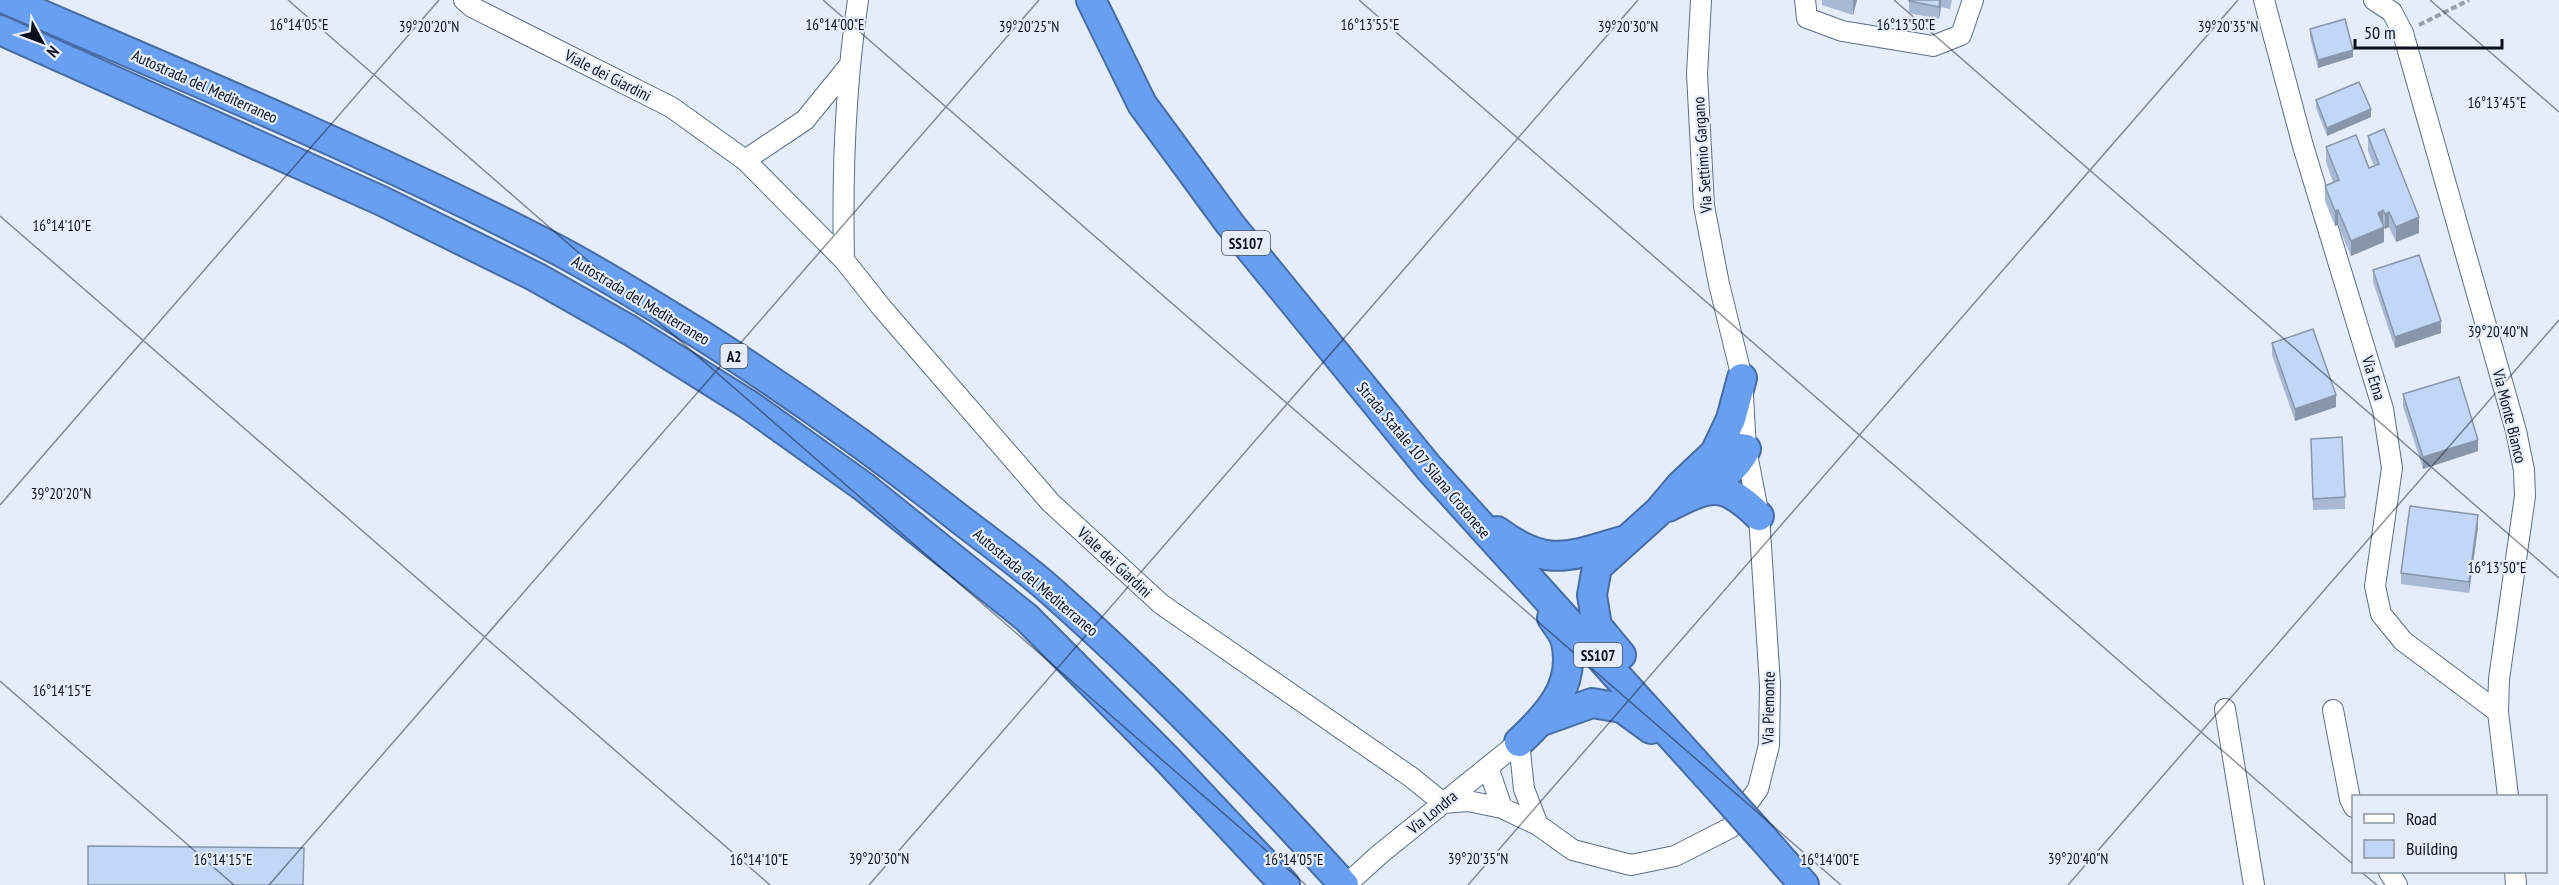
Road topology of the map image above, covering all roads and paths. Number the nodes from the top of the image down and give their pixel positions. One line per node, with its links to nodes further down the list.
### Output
1 (7, 0): 42 (highway, Autostrada del Mediterraneo / A2)
2 (464, 0): 14 (street, Viale dei Giardini)
3 (858, 0): 13 (street)
4 (1091, 0): 19 (highway, Strada Statale 107 Silana Crotonese / SS107)
5 (1701, 0): 16 (street, Via Settimio Gargano)
6 (1805, 0): 7 (street)
7 (1973, 0)
8 (2264, 0): 27 (street, Via Etna)
9 (2374, 0): 12 (street, Via Monte Bianco)
10 (2469, 0): 12 (path)
11 (0, 30): 30 (highway, Autostrada del Mediterraneo / A2)
12 (2403, 33): 27 (street, Via Monte Bianco)
13 (848, 67): 14 (street); 15 (street)
14 (745, 160): 15 (street, Viale dei Giardini)
15 (844, 260): 36 (street, Viale dei Giardini)
16 (1743, 378): 17 (street, Via Piemonte); 18 (highway)
17 (1746, 449): 18 (highway); 20 (highway); 22 (street, Via Piemonte)
18 (1715, 453): 21 (highway)
19 (1429, 468): 23 (highway); 24 (highway, Strada Statale 107 Silana Crotonese / SS107)
20 (1695, 493): 21 (highway); 22 (highway)
21 (1658, 512): 23 (highway)
22 (1760, 516): 39 (street, Via Piemonte)
23 (1627, 539): 31 (highway)
24 (1500, 549): 28 (highway); 31 (highway, Strada Statale 107 Silana Crotonese / SS107)
25 (2225, 709): 44 (street)
26 (2332, 710): 37 (street)
27 (2498, 712): 35 (street, Via Monte Bianco)
28 (1542, 721): 29 (highway); 34 (highway)
29 (1519, 742): 32 (street, Via Londra); 33 (street)
30 (1166, 758): 40 (highway); 41 (highway, Autostrada del Mediterraneo / A2)
31 (1696, 761): 34 (highway, Strada Statale 107 Silana Crotonese / SS107)
32 (1488, 767): 33 (street); 36 (street, Via Londra); 38 (street)
33 (1524, 789): 39 (street)
34 (1720, 790): 43 (highway, Strada Statale 107 Silana Crotonese / SS107, bridge)
35 (2508, 795)
36 (1443, 803): 38 (street, Via Piemonte); 42 (street, Via Londra)
37 (2352, 803)
38 (1502, 808): 39 (street, Via Piemonte)
39 (1538, 825)
40 (1262, 885)
41 (1285, 885)
42 (1345, 885)
43 (1804, 885)
44 (2254, 885)

